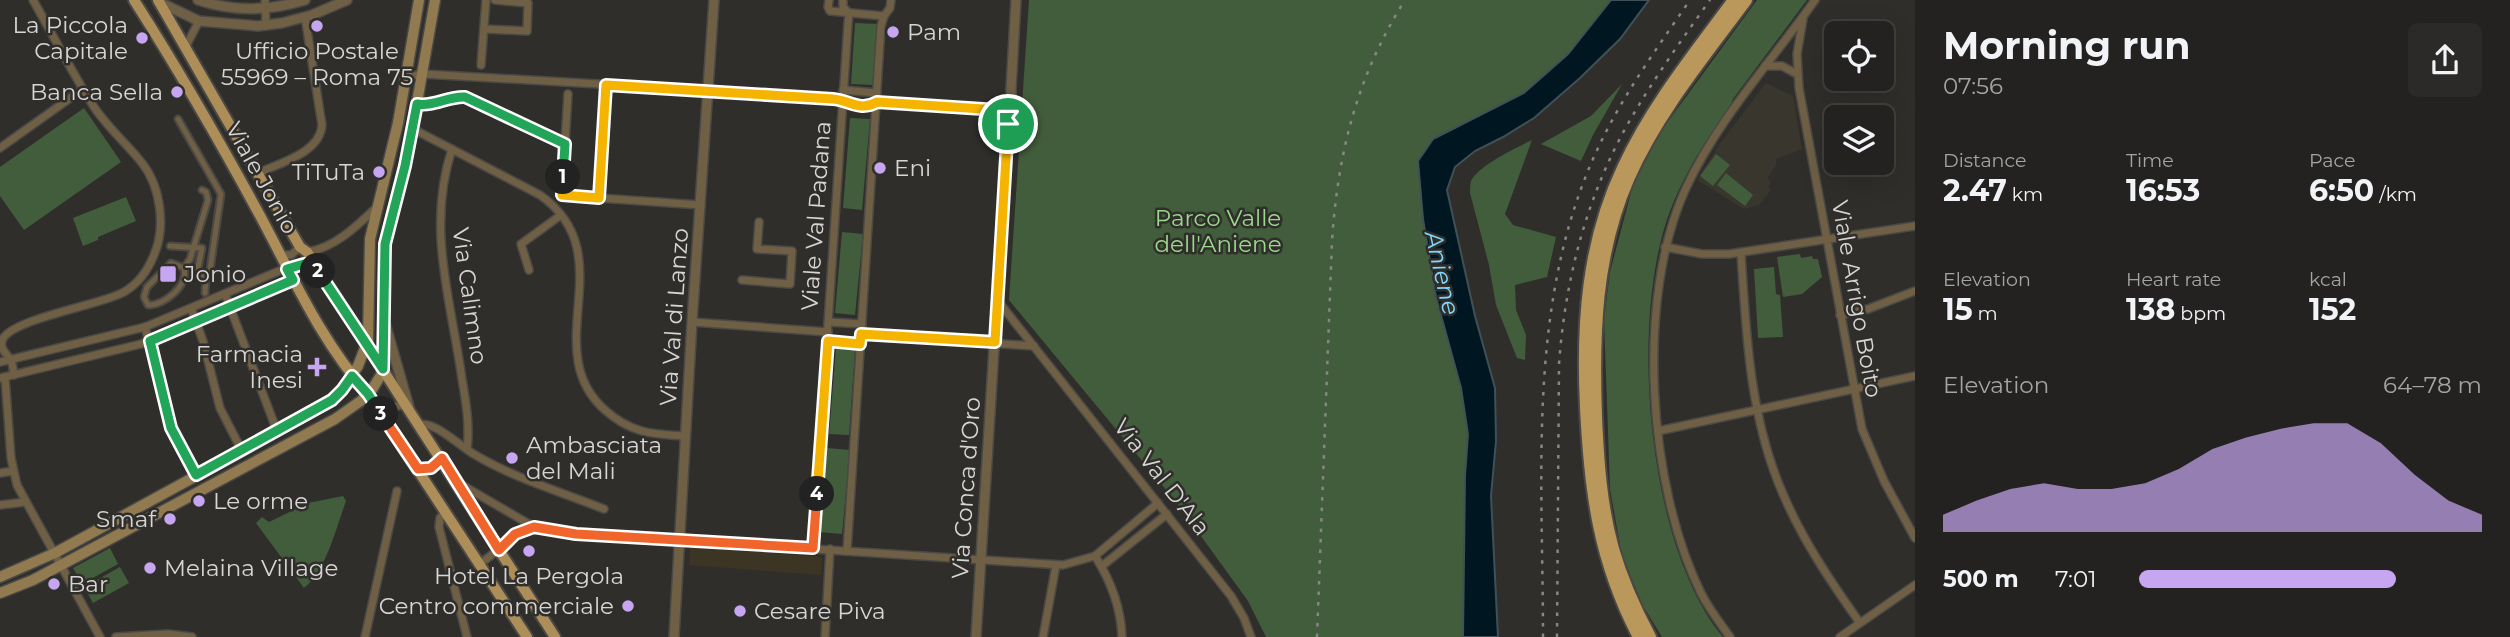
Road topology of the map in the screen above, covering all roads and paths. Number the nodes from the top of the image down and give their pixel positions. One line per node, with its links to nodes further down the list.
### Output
1 (33, 0): 34 (street)
2 (134, 0): 64 (main road, Viale Jonio)
3 (198, 0): 19 (street)
4 (305, 0): 19 (street)
5 (347, 0): 23 (street)
6 (419, 0): 32 (main road)
7 (435, 0): 30 (main road)
8 (485, 0): 26 (street)
9 (495, 0): 26 (street)
10 (715, 0): 36 (street, Via Val di Lanzo)
11 (828, 0): 20 (street)
12 (843, 0): 20 (street)
13 (891, 0): 22 (street)
14 (1016, 0): 35 (street)
15 (1734, 0): 160 (highway)
16 (1746, 0): 161 (highway)
17 (1815, 0): 21 (street)
18 (158, 1): 24 (street); 27 (main road, Viale Jonio)
19 (265, 4): 25 (street)
20 (849, 13): 22 (street); 37 (street, Viale Val Padana)
21 (1804, 15): 29 (street); 31 (street, Viale Arrigo Boito)
22 (884, 16): 38 (street)
23 (305, 17): 25 (street); 50 (street)
24 (200, 20): 25 (street); 27 (street)
25 (266, 26)
26 (484, 29): 28 (street)
27 (186, 46): 50 (main road, Viale Jonio)
28 (481, 65)
29 (1765, 66): 31 (street); 61 (street)
30 (423, 74): 32 (street); 33 (street); 42 (main road)
31 (1797, 75): 58 (street, Viale Arrigo Boito)
32 (406, 77): 54 (main road)
33 (606, 85): 36 (street); 52 (street)
34 (83, 89): 48 (street); 95 (street)
35 (1010, 89): 43 (street); 45 (street)
36 (710, 90): 40 (street); 53 (street, Via Val di Lanzo)
37 (843, 90): 38 (street); 40 (street, Viale Val Padana)
38 (877, 93): 41 (street)
39 (568, 94): 47 (street)
40 (842, 100): 41 (street); 82 (street, Viale Val Padana)
41 (877, 102): 43 (street); 85 (street)
42 (417, 104): 46 (main road); 47 (street)
43 (998, 110): 45 (street)
44 (178, 119): 69 (street)
45 (1008, 124): 76 (street)
46 (413, 129): 49 (street); 83 (main road)
47 (565, 144): 52 (street)
48 (0, 148)
49 (452, 149): 55 (street); 114 (street, Via Calimno)
50 (258, 173): 62 (main road, Viale Jonio)
51 (201, 190): 60 (street)
52 (599, 198): 53 (street)
53 (701, 205): 84 (street, Via Val di Lanzo)
54 (378, 206): 62 (street); 93 (main road)
55 (561, 215): 68 (street); 113 (street)
56 (759, 222): 71 (street)
57 (1915, 226): 58 (street)
58 (1826, 240): 63 (street); 80 (street, Viale Arrigo Boito)
59 (170, 246): 60 (street)
60 (194, 247): 65 (street); 69 (street)
61 (1665, 247): 63 (street); 110 (street)
62 (304, 250): 64 (street); 67 (main road, Viale Jonio)
63 (1741, 253): 106 (street)
64 (280, 255): 66 (main road, Viale Jonio)
65 (184, 268): 75 (street); 75 (street)
66 (287, 269): 67 (street); 70 (main road, Viale Jonio); 74 (street)
67 (318, 269): 93 (main road, Viale Jonio)
68 (529, 270)
69 (206, 276): 73 (street)
70 (293, 280): 77 (street); 99 (main road, Viale Jonio)
71 (743, 281)
72 (1915, 292): 80 (street)
73 (205, 293)
74 (225, 294): 77 (street); 78 (street)
75 (145, 301): 79 (street)
76 (998, 301): 91 (street, Via Conca d'Oro); 94 (street, Via Val D'Ala)
77 (230, 307): 81 (street); 109 (street)
78 (191, 308): 81 (street); 86 (street)
79 (138, 309)
80 (1840, 314): 102 (street, Viale Arrigo Boito)
81 (197, 322): 89 (street); 115 (street)
82 (829, 322): 85 (street); 87 (street, Viale Val Padana)
83 (385, 323): 97 (main road); 105 (street)
84 (692, 323): 87 (street); 113 (street, Via Val di Lanzo)
85 (862, 324): 88 (street)
86 (145, 327): 89 (street); 95 (street)
87 (828, 332): 90 (street, Viale Val Padana)
88 (861, 334): 91 (street); 92 (street)
89 (150, 341): 98 (street); 120 (street)
90 (828, 341): 92 (street); 132 (street, Viale Val Padana)
91 (995, 342): 94 (street); 138 (street, Via Conca d'Oro)
92 (860, 344): 135 (street)
93 (366, 345): 97 (main road, Viale Jonio); 99 (main road)
94 (1034, 346): 124 (street, Via Val D'Ala)
95 (11, 360): 96 (street); 98 (street)
96 (0, 362)
97 (383, 369): 103 (main road); 105 (main road, Viale Jonio)
98 (14, 375): 101 (street)
99 (352, 376): 103 (main road, Viale Jonio); 109 (main road)
100 (1915, 376): 102 (street)
101 (3, 377): 104 (street)
102 (1853, 389): 106 (street); 130 (street, Viale Arrigo Boito)
103 (368, 394): 107 (main road, Viale Jonio); 141 (main road)
104 (4, 404): 111 (street)
105 (410, 409): 107 (street); 108 (main road, Viale Jonio)
106 (1758, 409): 110 (street); 146 (street)
107 (385, 420): 117 (main road, Viale Jonio)
108 (420, 425): 114 (street); 116 (main road, Viale Jonio)
109 (277, 431): 115 (main road)
110 (1658, 431): 162 (street)
111 (9, 435): 112 (street); 118 (street)
112 (0, 436)
113 (685, 436): 131 (street, Via Val di Lanzo)
114 (467, 449): 126 (street)
115 (242, 450): 120 (main road)
116 (442, 458): 117 (street); 121 (main road, Viale Jonio)
117 (418, 469): 128 (main road, Viale Jonio)
118 (13, 471): 119 (street); 123 (street)
119 (0, 473)
120 (196, 475): 136 (main road)
121 (456, 482): 129 (street); 134 (main road, Viale Jonio)
122 (397, 491): 150 (street)
123 (24, 502): 125 (street); 136 (street)
124 (1158, 503): 127 (street, Via Val D'Ala); 137 (street)
125 (0, 505)
126 (604, 509)
127 (1167, 514): 142 (street); 159 (street, Via Val D'Ala)
128 (442, 517): 139 (main road, Viale Jonio); 151 (street)
129 (534, 527): 131 (street); 134 (street)
130 (1915, 538)
131 (678, 540): 132 (street); 154 (street, Via Val di Lanzo)
132 (813, 548): 133 (street)
133 (830, 549): 135 (street); 155 (street)
134 (499, 550): 139 (street); 153 (main road, Viale Jonio)
135 (847, 551): 138 (street)
136 (55, 553): 141 (street); 143 (main road)
137 (1096, 556): 140 (street); 142 (street)
138 (981, 561): 140 (street); 156 (street, Via Conca d'Oro)
139 (479, 564): 152 (main road, Viale Jonio)
140 (1056, 565): 157 (street)
141 (62, 566): 145 (main road); 147 (street)
142 (1102, 566): 158 (street)
143 (0, 577)
144 (1915, 585): 146 (street)
145 (0, 593)
146 (1860, 623): 163 (street)
147 (100, 637)
148 (116, 637): 149 (street)
149 (192, 637)
150 (365, 637)
151 (467, 637)
152 (527, 637)
153 (555, 637)
154 (674, 637)
155 (825, 637)
156 (976, 637)
157 (1042, 637)
158 (1122, 637)
159 (1251, 637)
160 (1639, 637)
161 (1650, 637)
162 (1730, 637)
163 (1840, 637)

